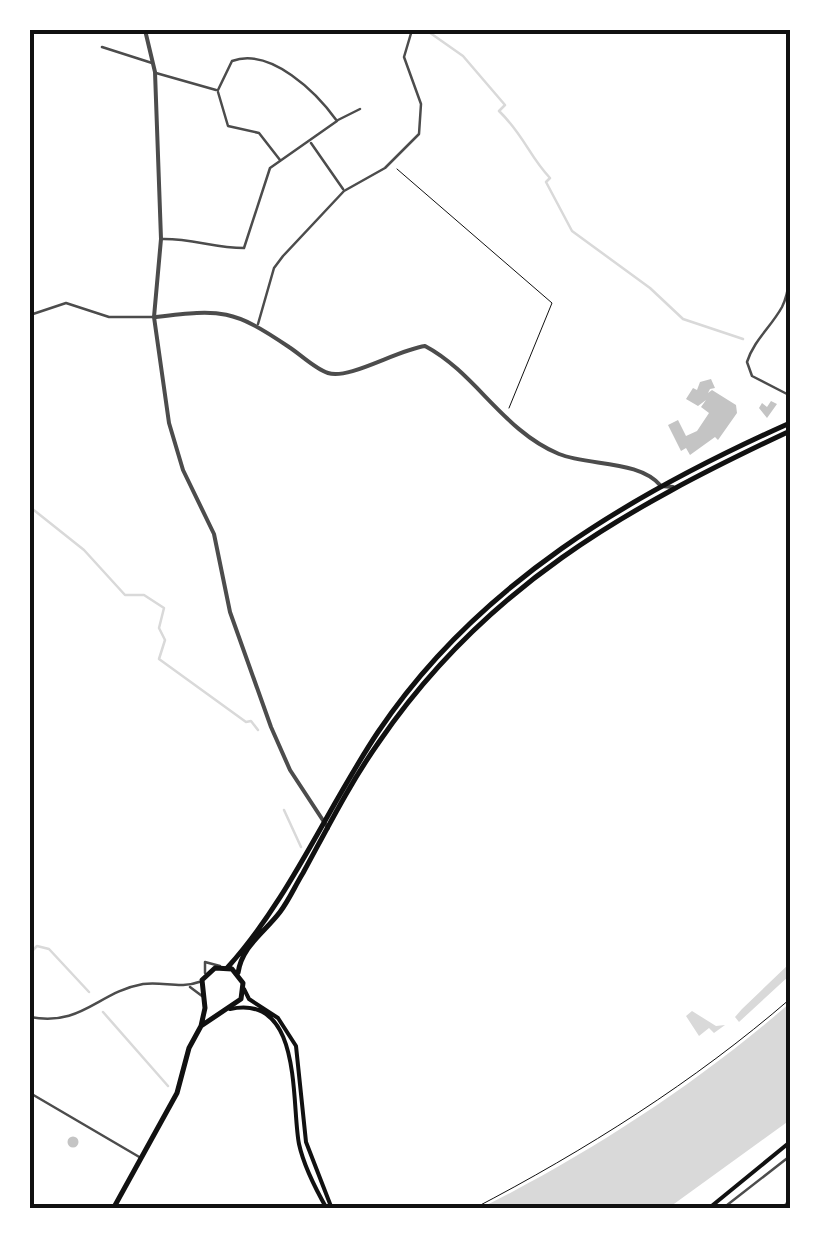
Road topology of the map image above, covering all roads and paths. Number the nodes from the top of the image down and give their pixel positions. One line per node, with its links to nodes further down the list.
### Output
1 (146, 30): 4 (street)
2 (412, 30): 11 (street)
3 (102, 47): 4 (street)
4 (153, 64): 5 (street)
5 (155, 72): 6 (street); 14 (street)
6 (218, 90): 8 (street); 10 (street)
7 (360, 108): 8 (street)
8 (337, 121): 9 (street)
9 (310, 142): 10 (street); 12 (street)
10 (280, 160): 14 (street)
11 (390, 163): 12 (street); 19 (path)
12 (344, 191): 17 (street)
13 (790, 233): 18 (street)
14 (160, 239): 16 (street)
15 (30, 315): 16 (street)
16 (154, 317): 17 (street); 25 (street)
17 (257, 326): 19 (street)
18 (790, 395)
19 (504, 417): 22 (street)
20 (790, 423): 22 (main road)
21 (790, 431): 23 (main road)
22 (662, 486): 23 (street); 24 (street); 25 (main road)
23 (673, 486): 24 (main road)
24 (656, 497): 26 (main road)
25 (325, 818): 26 (street); 27 (main road)
26 (328, 828): 28 (main road)
27 (225, 967): 28 (main road); 29 (main road)
28 (238, 974): 31 (main road)
29 (204, 978): 30 (street); 32 (main road)
30 (189, 986): 32 (street); 35 (street)
31 (244, 989): 34 (main road); 44 (main road)
32 (203, 998): 34 (main road); 36 (main road)
33 (790, 999): 45 (path)
34 (225, 1010): 36 (main road); 44 (main road)
35 (30, 1017)
36 (201, 1026): 40 (main road)
37 (30, 1093): 40 (street)
38 (790, 1142): 46 (main road)
39 (790, 1156): 47 (street)
40 (141, 1158): 41 (main road)
41 (112, 1209)
42 (266, 1209): 43 (main road)
43 (300, 1209)
44 (330, 1209)
45 (474, 1209)
46 (708, 1209)
47 (722, 1209)

